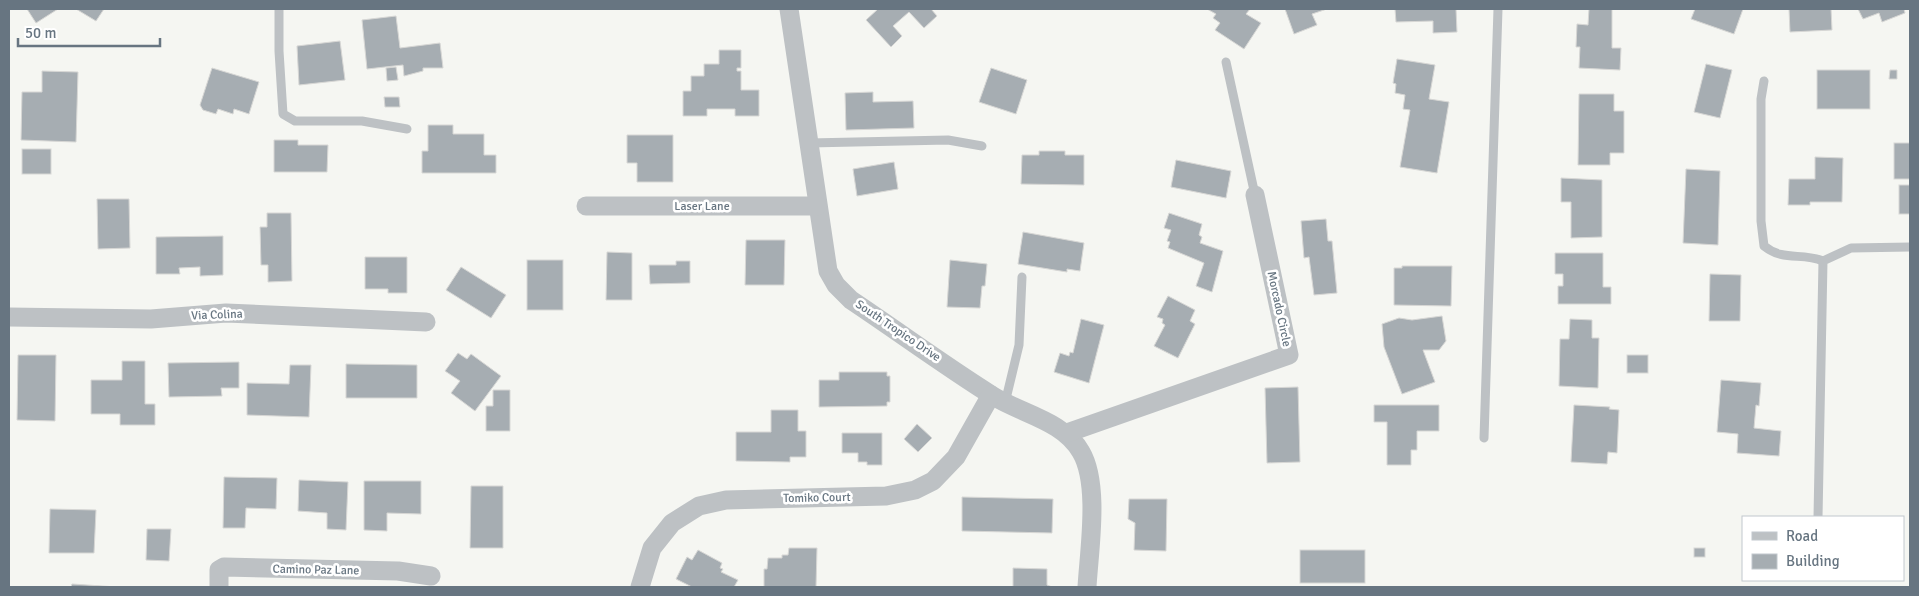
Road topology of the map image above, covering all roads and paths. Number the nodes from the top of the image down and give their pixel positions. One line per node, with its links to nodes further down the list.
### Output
1 (279, 9): 6 (lane)
2 (789, 9): 7 (street, South Tropico Drive)
3 (1498, 9): 19 (lane)
4 (1226, 62): 9 (lane, Morcado Circle)
5 (1764, 81): 13 (lane)
6 (407, 129)
7 (808, 143): 8 (lane); 11 (street, South Tropico Drive)
8 (982, 146)
9 (1255, 195): 18 (street, Morcado Circle)
10 (586, 206): 11 (street, Laser Lane)
11 (817, 206): 17 (street, South Tropico Drive)
12 (1910, 247): 13 (lane)
13 (1823, 261): 20 (lane)
14 (1022, 277): 17 (lane)
15 (9, 316): 16 (street, Via Colina)
16 (426, 322)
17 (998, 399): 18 (street, South Tropico Drive); 23 (street, Tomiko Court)
18 (1067, 433): 24 (street, South Tropico Drive)
19 (1484, 438)
20 (1818, 516)
21 (431, 576): 22 (street, Camino Paz Lane)
22 (219, 587)
23 (640, 587)
24 (1086, 587)

